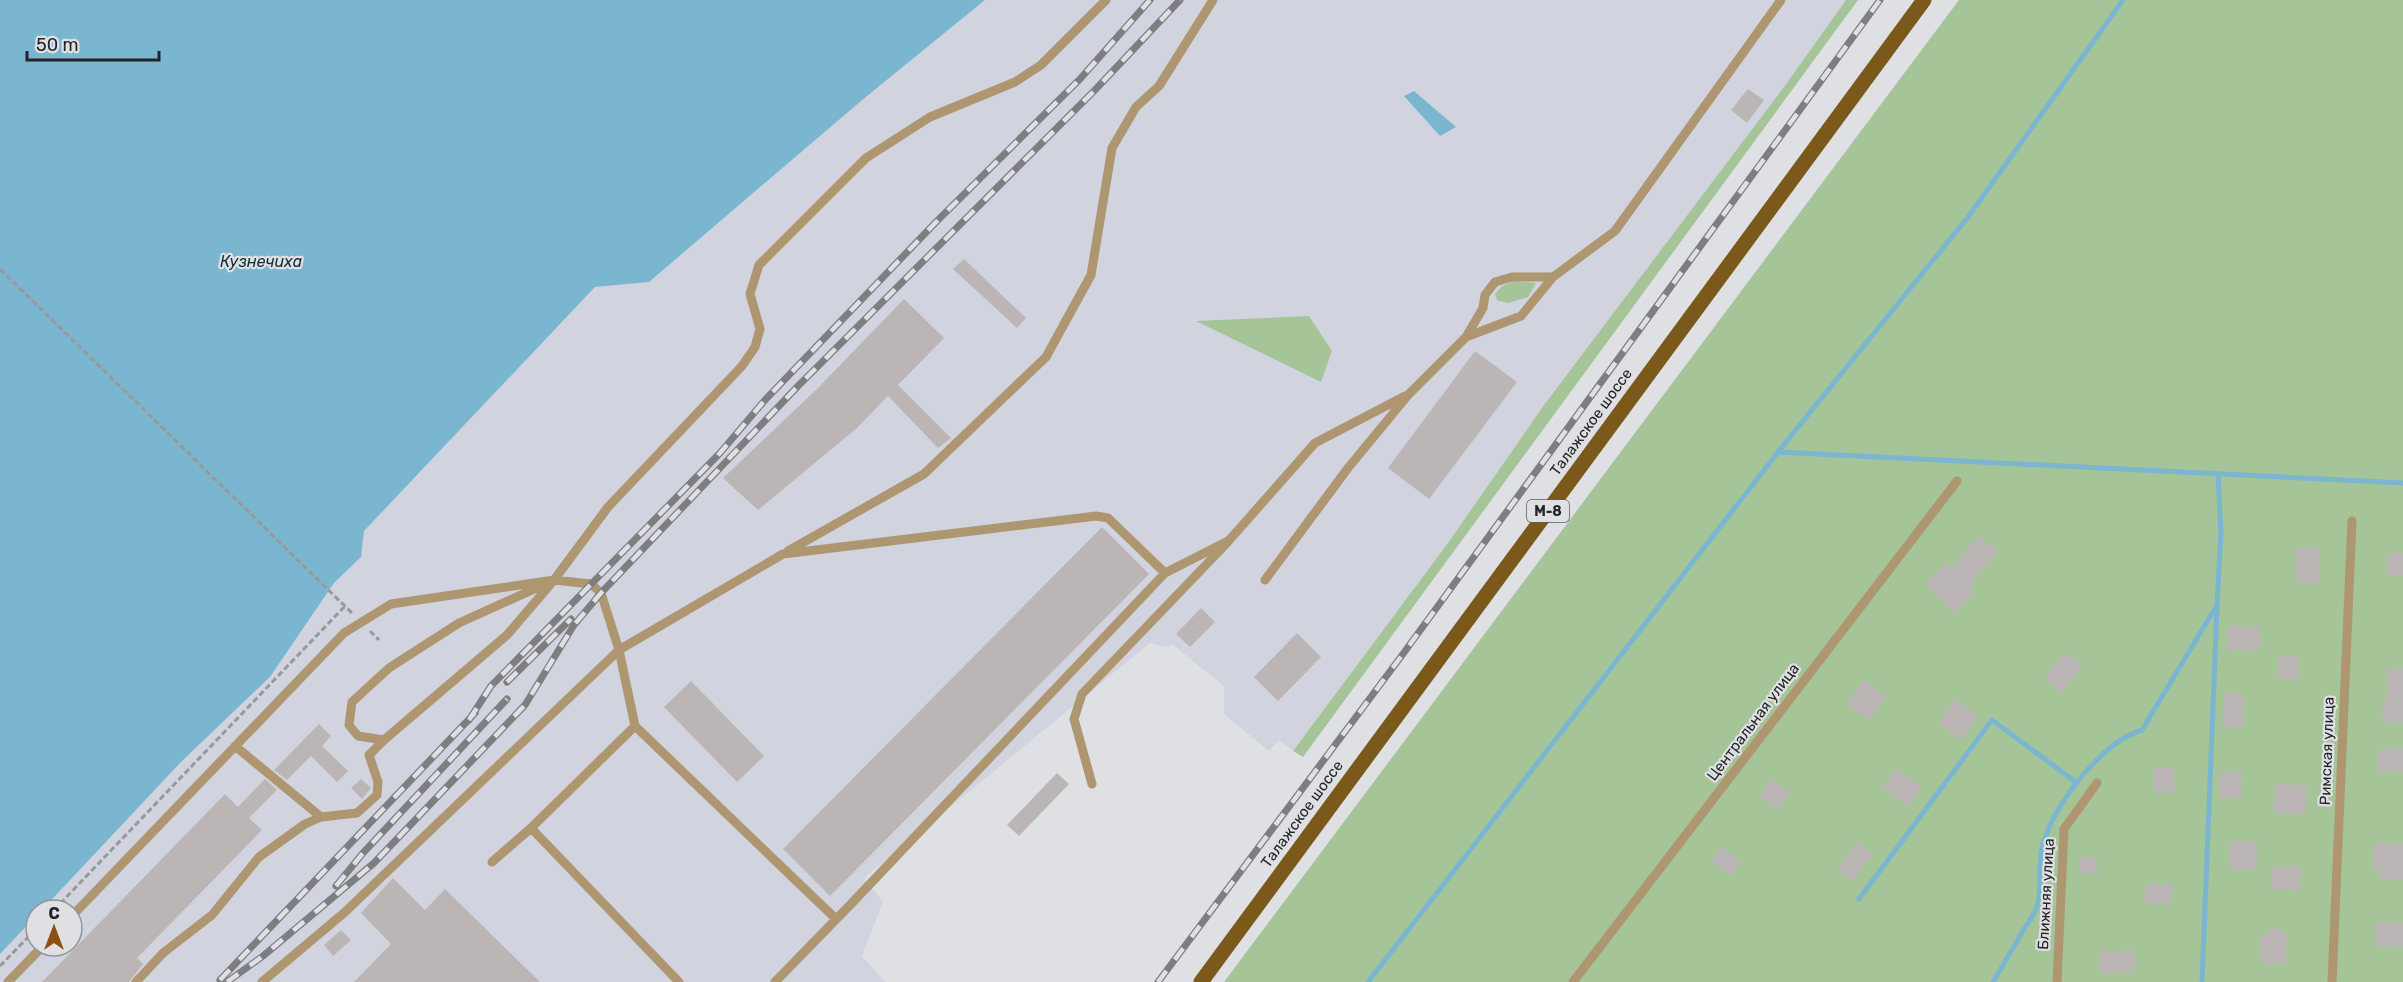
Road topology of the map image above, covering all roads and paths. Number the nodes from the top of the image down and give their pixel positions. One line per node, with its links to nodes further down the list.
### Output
1 (1107, 0): 14 (lane)
2 (1214, 0): 12 (lane)
3 (1781, 0): 6 (lane)
4 (1924, 0): 40 (main road, Талажское шоссе / М-8)
5 (0, 269): 16 (path)
6 (1553, 277): 7 (lane); 7 (lane)
7 (1466, 337): 8 (lane)
8 (1409, 394): 11 (lane); 15 (lane)
9 (1957, 481): 41 (lane, Центральная улица)
10 (2352, 520): 43 (lane, Римская улица)
11 (1228, 542): 13 (lane); 25 (lane)
12 (783, 554): 13 (lane); 20 (lane)
13 (1165, 573): 31 (lane)
14 (554, 580): 20 (lane); 22 (lane); 22 (lane); 23 (lane)
15 (1265, 580)
16 (345, 606): 17 (path); 29 (path)
17 (353, 615)
18 (370, 631): 19 (path)
19 (379, 640)
20 (619, 650): 21 (lane); 37 (lane)
21 (635, 726): 27 (lane); 31 (lane)
22 (384, 740): 26 (lane)
23 (235, 746): 26 (lane); 30 (lane)
24 (2097, 783): 42 (lane, Ближняя улица)
25 (1092, 784)
26 (321, 817): 36 (lane)
27 (531, 828): 28 (lane); 38 (lane)
28 (492, 862)
29 (65, 898)
30 (84, 903)
31 (836, 919): 39 (lane)
32 (24, 941): 34 (path)
33 (31, 958): 35 (lane)
34 (0, 966)
35 (8, 982)
36 (136, 982)
37 (262, 982)
38 (679, 982)
39 (775, 982)
40 (1201, 982)
41 (1573, 982)
42 (2057, 982)
43 (2332, 982)

